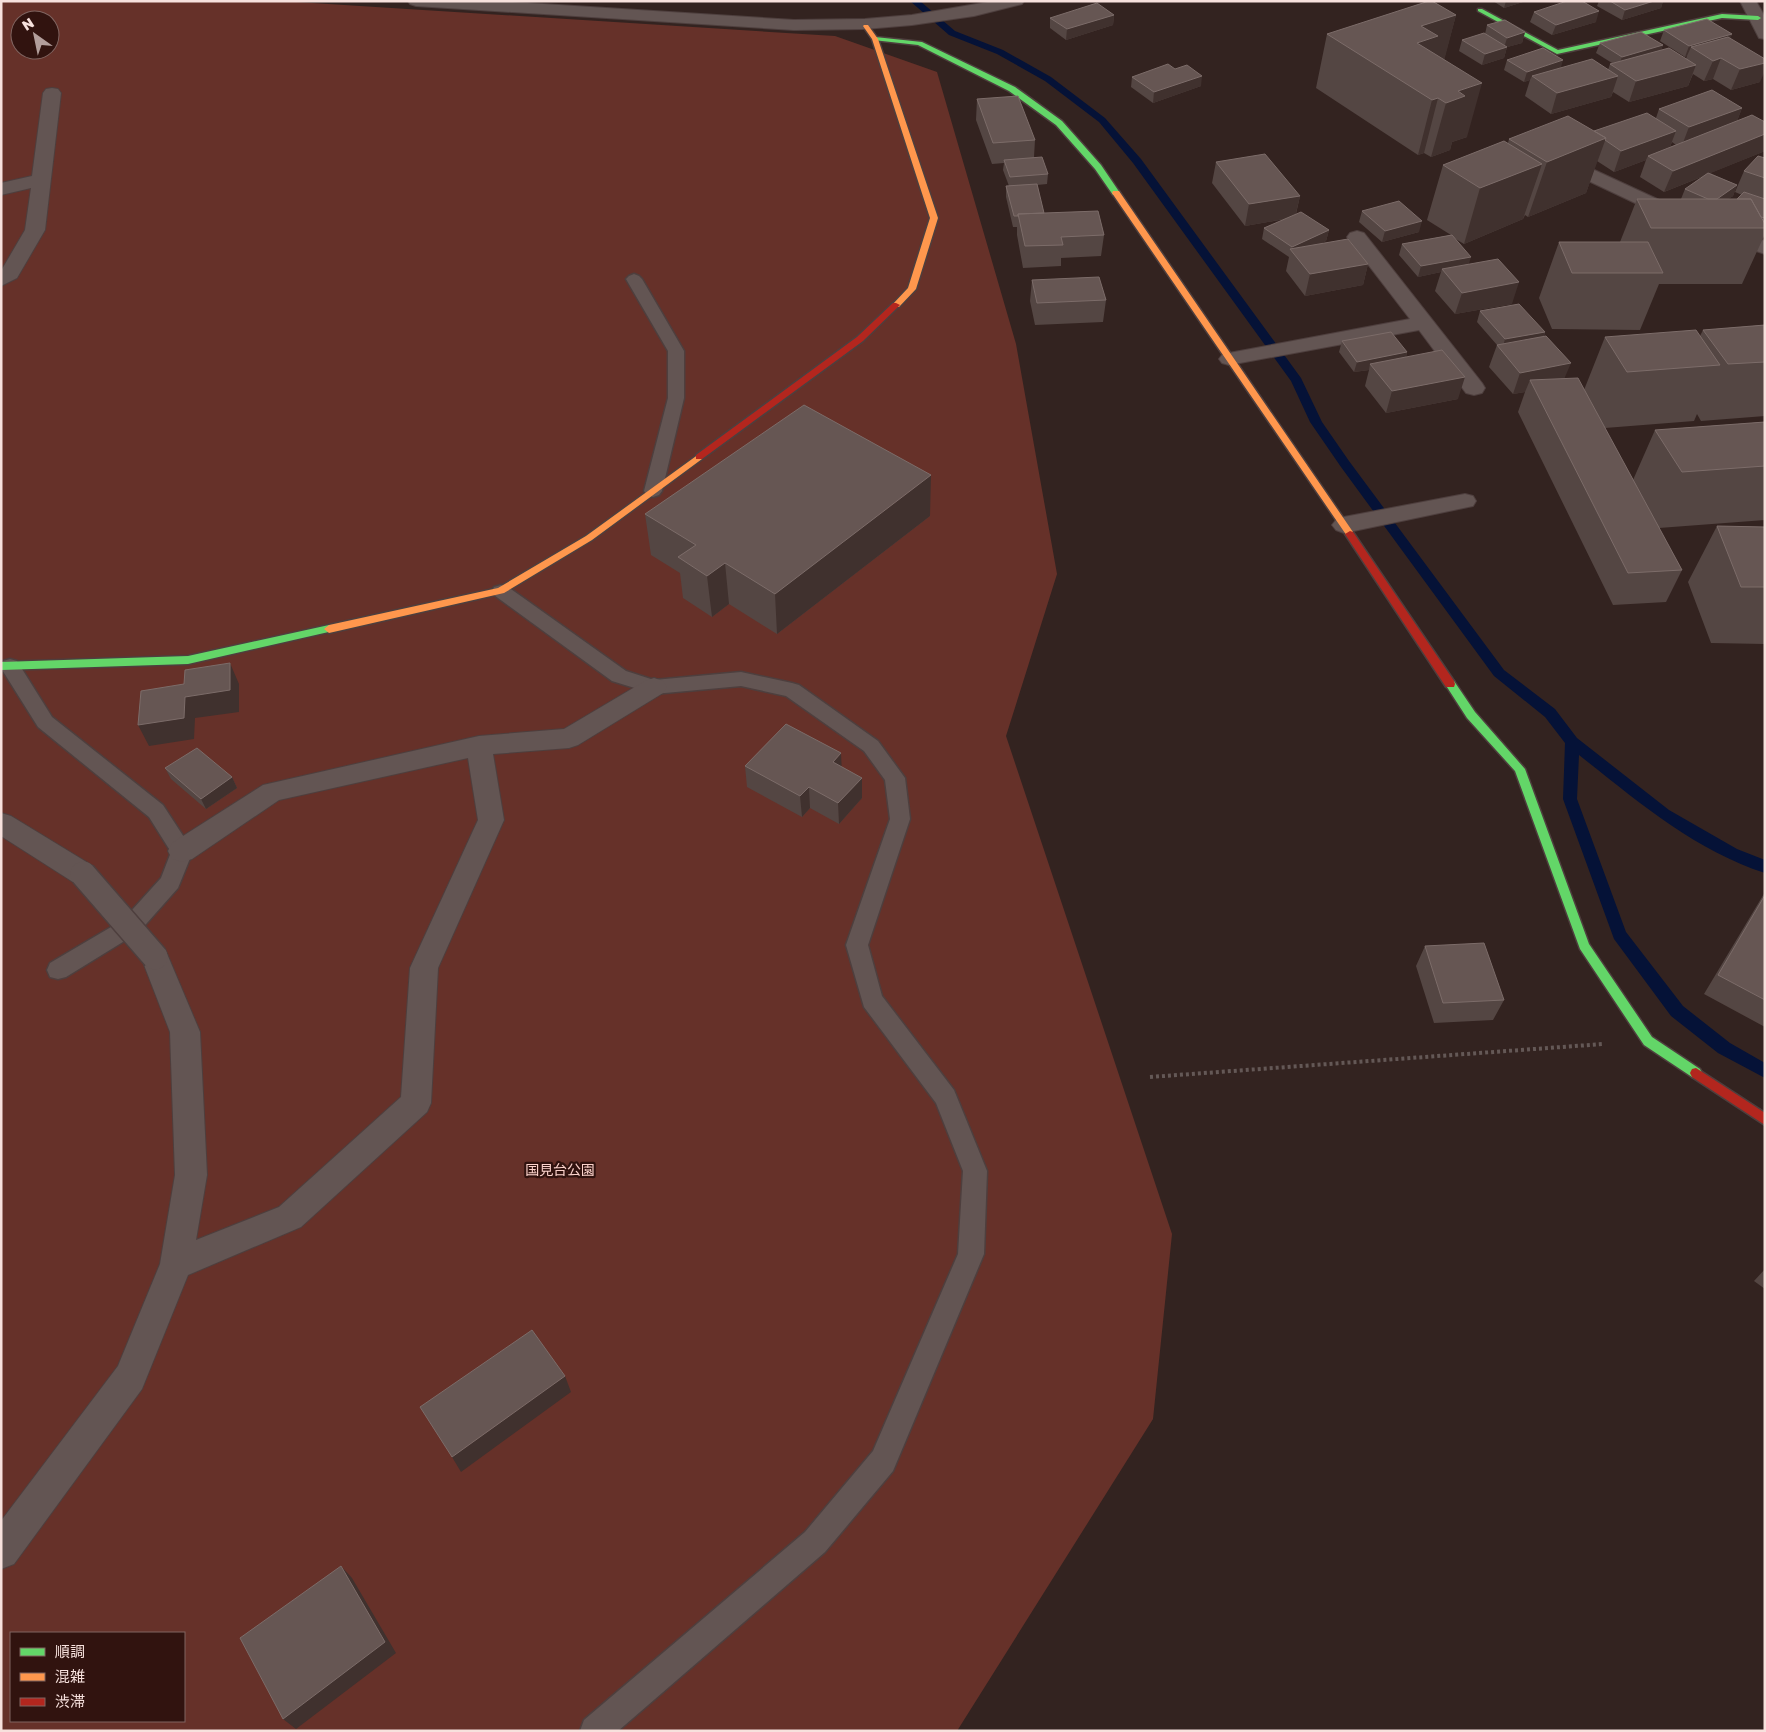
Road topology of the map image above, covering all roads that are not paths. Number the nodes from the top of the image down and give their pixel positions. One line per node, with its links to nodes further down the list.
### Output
1 (416, 1): 6 (street)
2 (1016, 1): 6 (street)
3 (1748, 1): 5 (street)
4 (1480, 10): 5 (street)
5 (1758, 18): 7 (street)
6 (866, 24): 8 (street)
7 (1765, 34)
8 (875, 39): 18 (street); 20 (street)
9 (52, 93): 11 (street)
10 (1564, 162): 14 (street)
11 (41, 180): 12 (street); 16 (street)
12 (1, 189)
13 (1357, 237): 17 (street)
14 (1765, 248)
15 (634, 279): 20 (lane)
16 (1, 280)
17 (1424, 323): 18 (street); 19 (street)
18 (1229, 359): 22 (street)
19 (1474, 388)
20 (653, 491): 23 (street)
21 (1465, 501): 22 (street)
22 (1344, 525): 30 (street)
23 (501, 591): 24 (street); 25 (lane)
24 (5, 666): 28 (lane)
25 (654, 687): 26 (street); 33 (lane)
26 (479, 746): 28 (street); 31 (street)
27 (1, 823): 31 (street, bridge)
28 (182, 851): 29 (lane)
29 (58, 970)
30 (1765, 1120)
31 (176, 1264): 32 (street)
32 (1, 1551)
33 (595, 1731)

